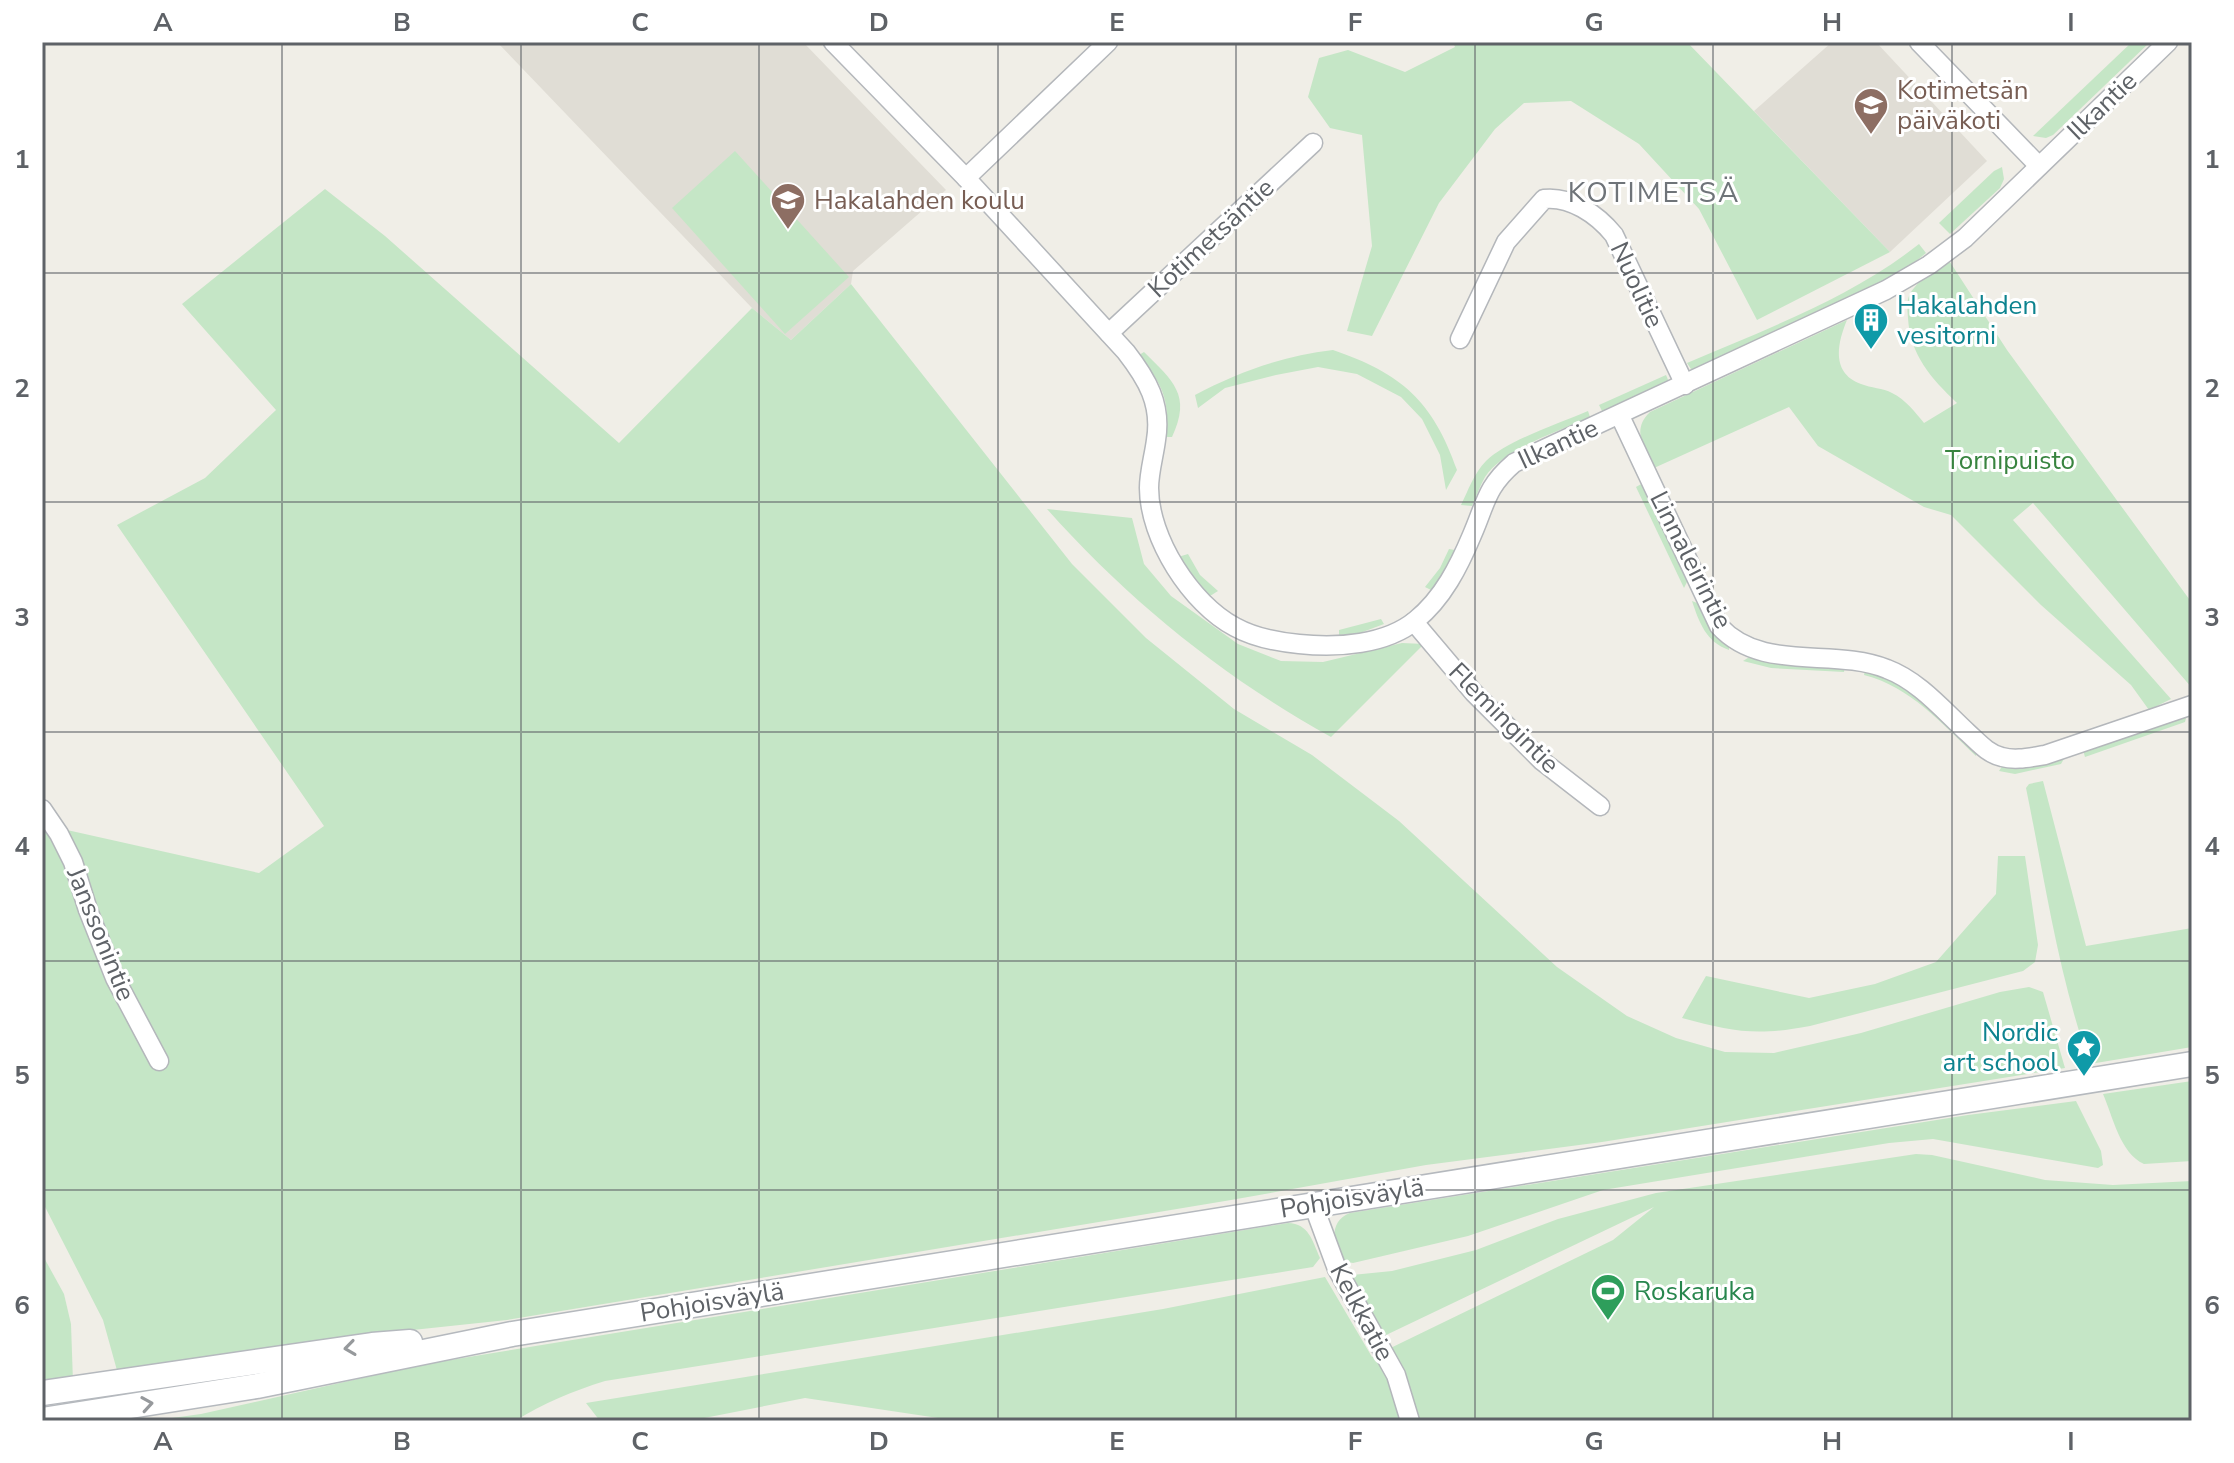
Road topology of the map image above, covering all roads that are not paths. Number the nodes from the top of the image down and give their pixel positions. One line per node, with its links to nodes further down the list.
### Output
1 (833, 42): 7 (street, Ilkantie)
2 (1108, 42): 7 (street)
3 (1919, 42): 6 (street)
4 (2168, 42): 6 (street, Ilkantie)
5 (1313, 143): 8 (street, Kotimetsäntie)
6 (2039, 166): 10 (street, Ilkantie)
7 (966, 178): 8 (street, Ilkantie)
8 (1109, 333): 12 (street, Ilkantie)
9 (1460, 339): 10 (street, Nuolitie)
10 (1685, 385): 11 (street, Ilkantie)
11 (1620, 416): 12 (street, Ilkantie); 13 (street, Linnaleirintie)
12 (1414, 622): 14 (street, Flemingintie)
13 (2192, 705)
14 (1600, 806)
15 (42, 809): 16 (street, Janssonintie)
16 (159, 1061)
17 (2192, 1064): 18 (main road, Pohjoisväylä)
18 (1313, 1204): 19 (main road, Pohjoisväylä); 22 (street, Kelkkatie)
19 (512, 1334): 20 (main road, Pohjoisväylä, one-way to 20); 21 (main road, Pohjoisväylä, one-way to 19)
20 (42, 1393)
21 (42, 1420)
22 (1410, 1421)

